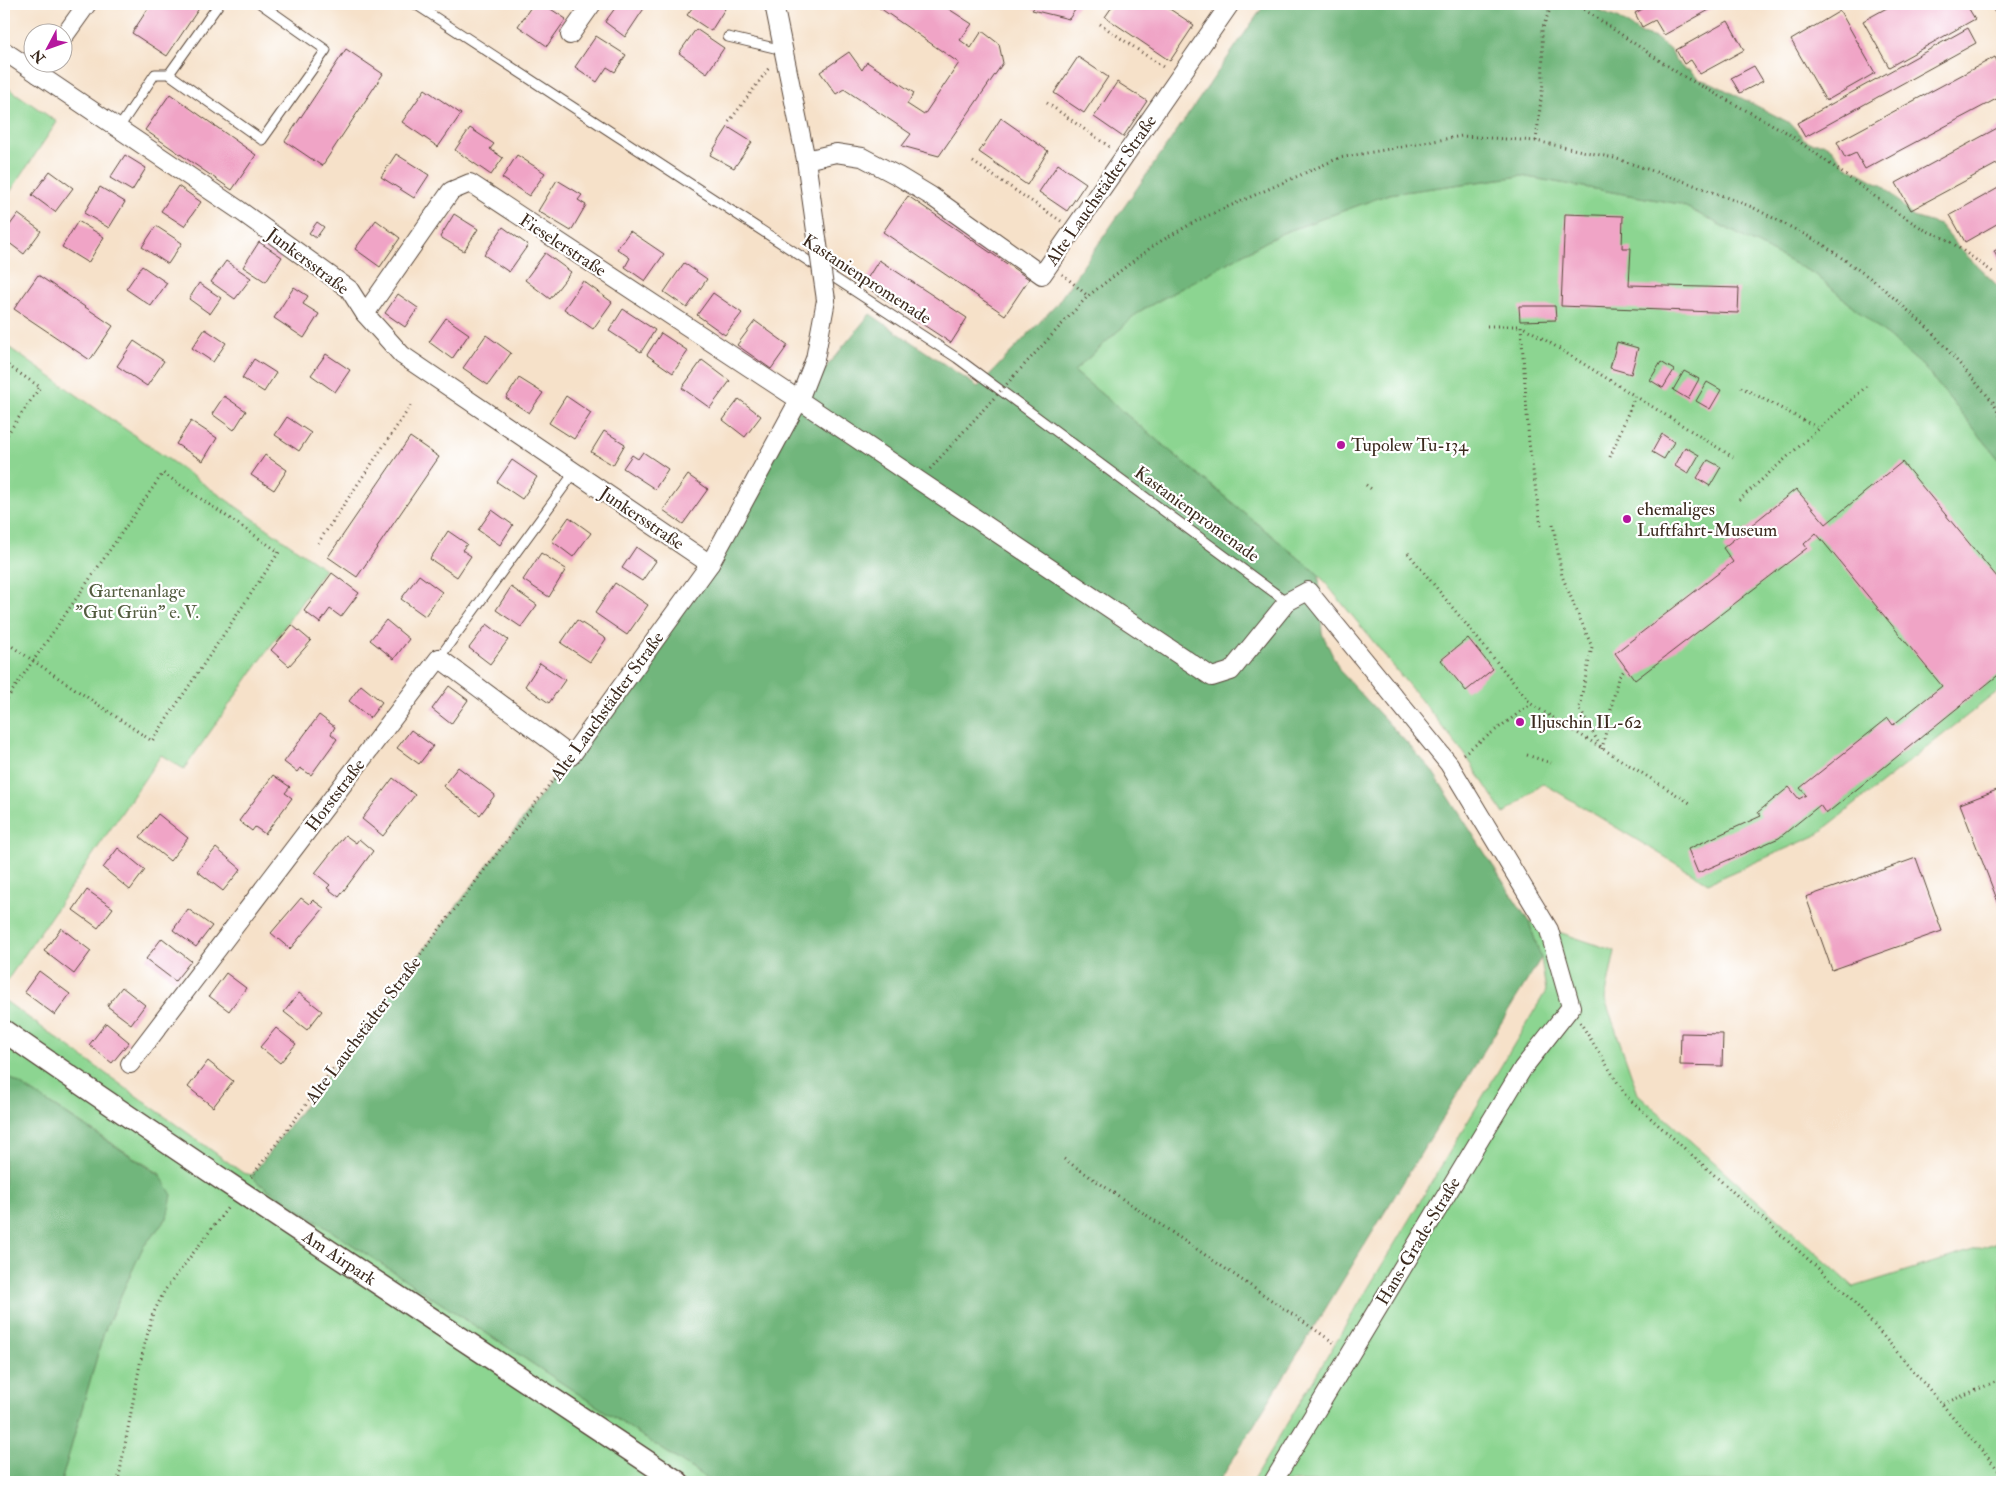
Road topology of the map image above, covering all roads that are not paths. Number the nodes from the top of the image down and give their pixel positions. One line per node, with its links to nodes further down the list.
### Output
1 (87, 4): 8 (street)
2 (219, 4): 15 (lane)
3 (261, 4): 15 (lane)
4 (415, 4): 22 (lane, Kastanienpromenade)
5 (592, 4): 9 (street)
6 (774, 4): 11 (street, Alte Lauchstädter Straße)
7 (1230, 4): 17 (street, Alte Lauchstädter Straße)
8 (72, 25)
9 (570, 35)
10 (728, 37): 11 (lane)
11 (783, 50): 17 (street, Alte Lauchstädter Straße)
12 (4, 51): 13 (street, Junkersstraße)
13 (22, 59)
14 (47, 72): 16 (street, Junkersstraße)
15 (169, 74): 16 (lane)
16 (118, 129): 18 (street, Junkersstraße)
17 (806, 160): 19 (street, Alte Lauchstädter Straße, bridge)
18 (365, 314): 19 (street, Fieselerstraße); 20 (street, Junkersstraße)
19 (799, 400): 21 (street, Alte Lauchstädter Straße); 22 (street)
20 (574, 473): 21 (street, Junkersstraße); 23 (lane)
21 (710, 564): 23 (street, Alte Lauchstädter Straße)
22 (1287, 602): 27 (street, Hans-Grade-Straße)
23 (439, 658): 25 (street, Horststraße)
24 (4, 1031): 26 (street, Am Airpark)
25 (130, 1064)
26 (678, 1482)
27 (1273, 1482)

